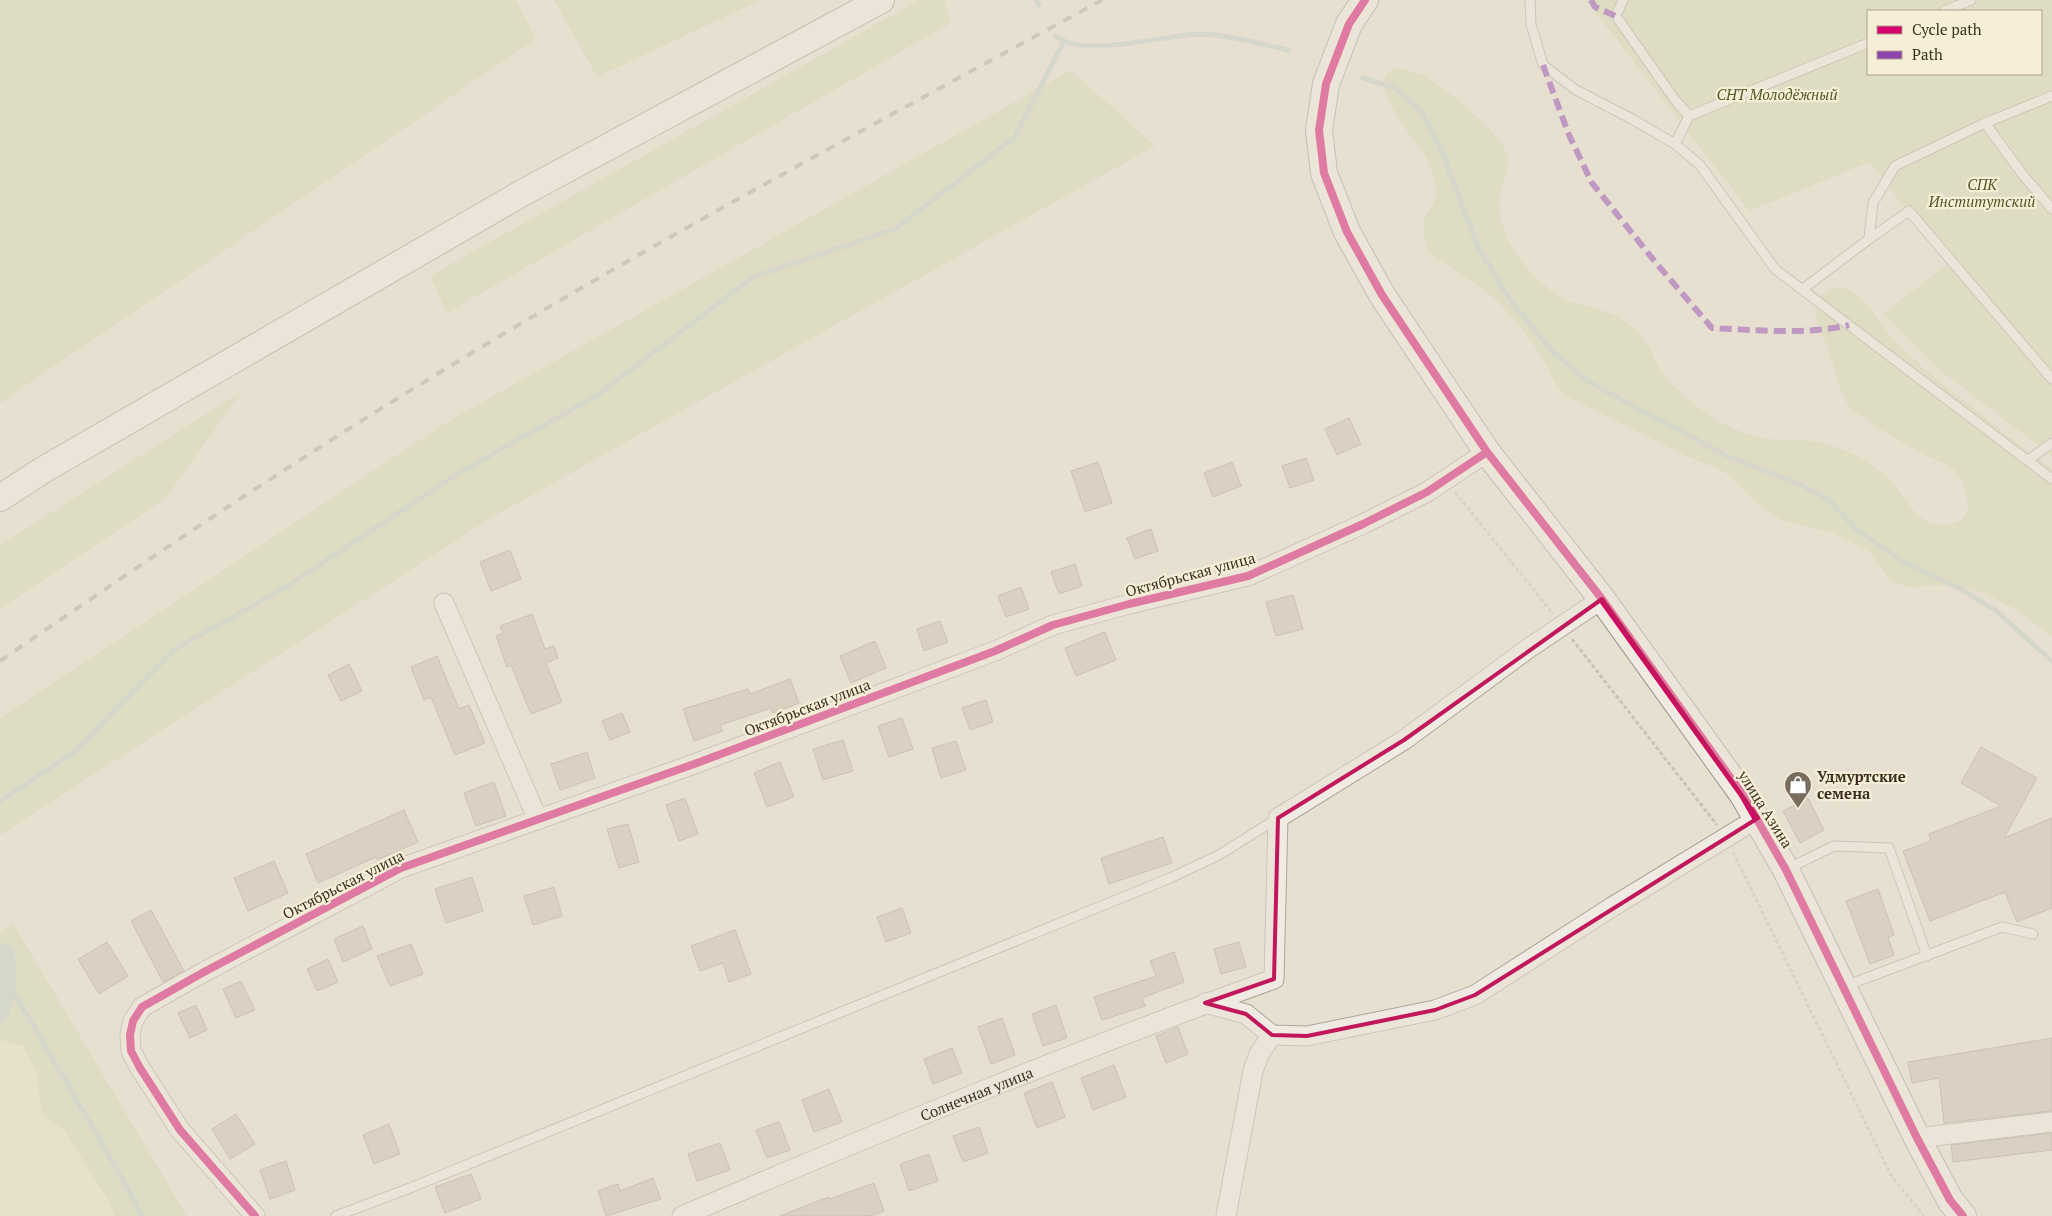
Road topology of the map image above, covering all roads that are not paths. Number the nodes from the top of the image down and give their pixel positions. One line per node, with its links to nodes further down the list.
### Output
1 (881, 0): 20 (street)
2 (1365, 0): 17 (street, улица Азина)
3 (1530, 0): 11 (lane)
4 (1623, 0): 9 (lane)
5 (1971, 0): 6 (lane)
6 (1946, 10)
7 (1867, 43): 9 (lane)
8 (2052, 96): 10 (lane)
9 (1689, 116): 11 (lane)
10 (1985, 123): 12 (lane); 13 (lane)
11 (1675, 144): 14 (lane)
12 (2052, 209)
13 (1869, 240): 14 (lane); 15 (lane)
14 (1803, 289): 18 (lane)
15 (2052, 379)
16 (2052, 444): 18 (lane)
17 (1487, 452): 21 (street, улица Азина); 25 (street, Октябрьская улица)
18 (2028, 460): 19 (lane)
19 (2052, 479)
20 (0, 498)
21 (1602, 599): 23 (street); 24 (street, улица Азина)
22 (444, 603): 25 (street)
23 (1278, 818): 30 (street, Солнечная улица); 35 (lane)
24 (1758, 818): 26 (street, улица Азина); 31 (street)
25 (538, 820): 34 (street, Октябрьская улица)
26 (1786, 870): 28 (lane); 29 (street, улица Азина)
27 (2033, 934): 28 (lane)
28 (1927, 956): 29 (lane)
29 (1844, 987): 33 (street, улица Азина)
30 (1205, 1004): 31 (street); 36 (street, Солнечная улица)
31 (1272, 1035): 37 (street)
32 (2052, 1122): 33 (street)
33 (1917, 1138): 38 (street, улица Азина)
34 (255, 1216)
35 (336, 1216)
36 (682, 1216)
37 (1226, 1216)
38 (1963, 1216)

